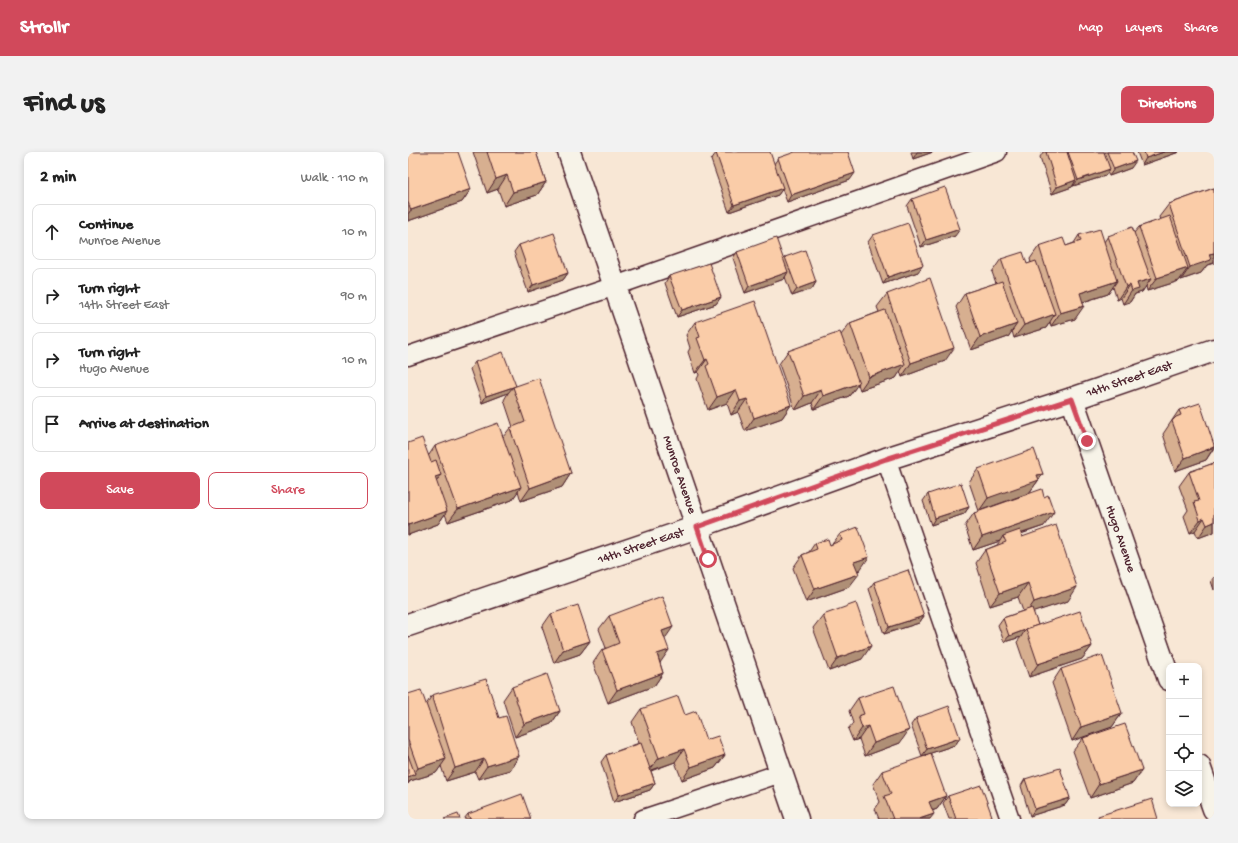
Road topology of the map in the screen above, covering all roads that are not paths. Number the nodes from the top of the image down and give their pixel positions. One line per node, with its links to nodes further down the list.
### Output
1 (569, 152): 3 (street, Munroe Avenue)
2 (998, 152): 3 (lane)
3 (616, 286): 5 (lane); 8 (street, Munroe Avenue)
4 (1214, 350): 6 (street, 14th Street East)
5 (408, 356)
6 (1072, 399): 7 (street, 14th Street East); 10 (street, Hugo Avenue)
7 (886, 459): 8 (street, 14th Street East); 16 (lane)
8 (697, 527): 9 (street, 14th Street East); 12 (street, Munroe Avenue)
9 (408, 626)
10 (1166, 670)
11 (1201, 771): 13 (street)
12 (781, 773): 14 (lane); 15 (street, Munroe Avenue)
13 (1214, 809)
14 (643, 819)
15 (798, 819)
16 (1010, 819)

